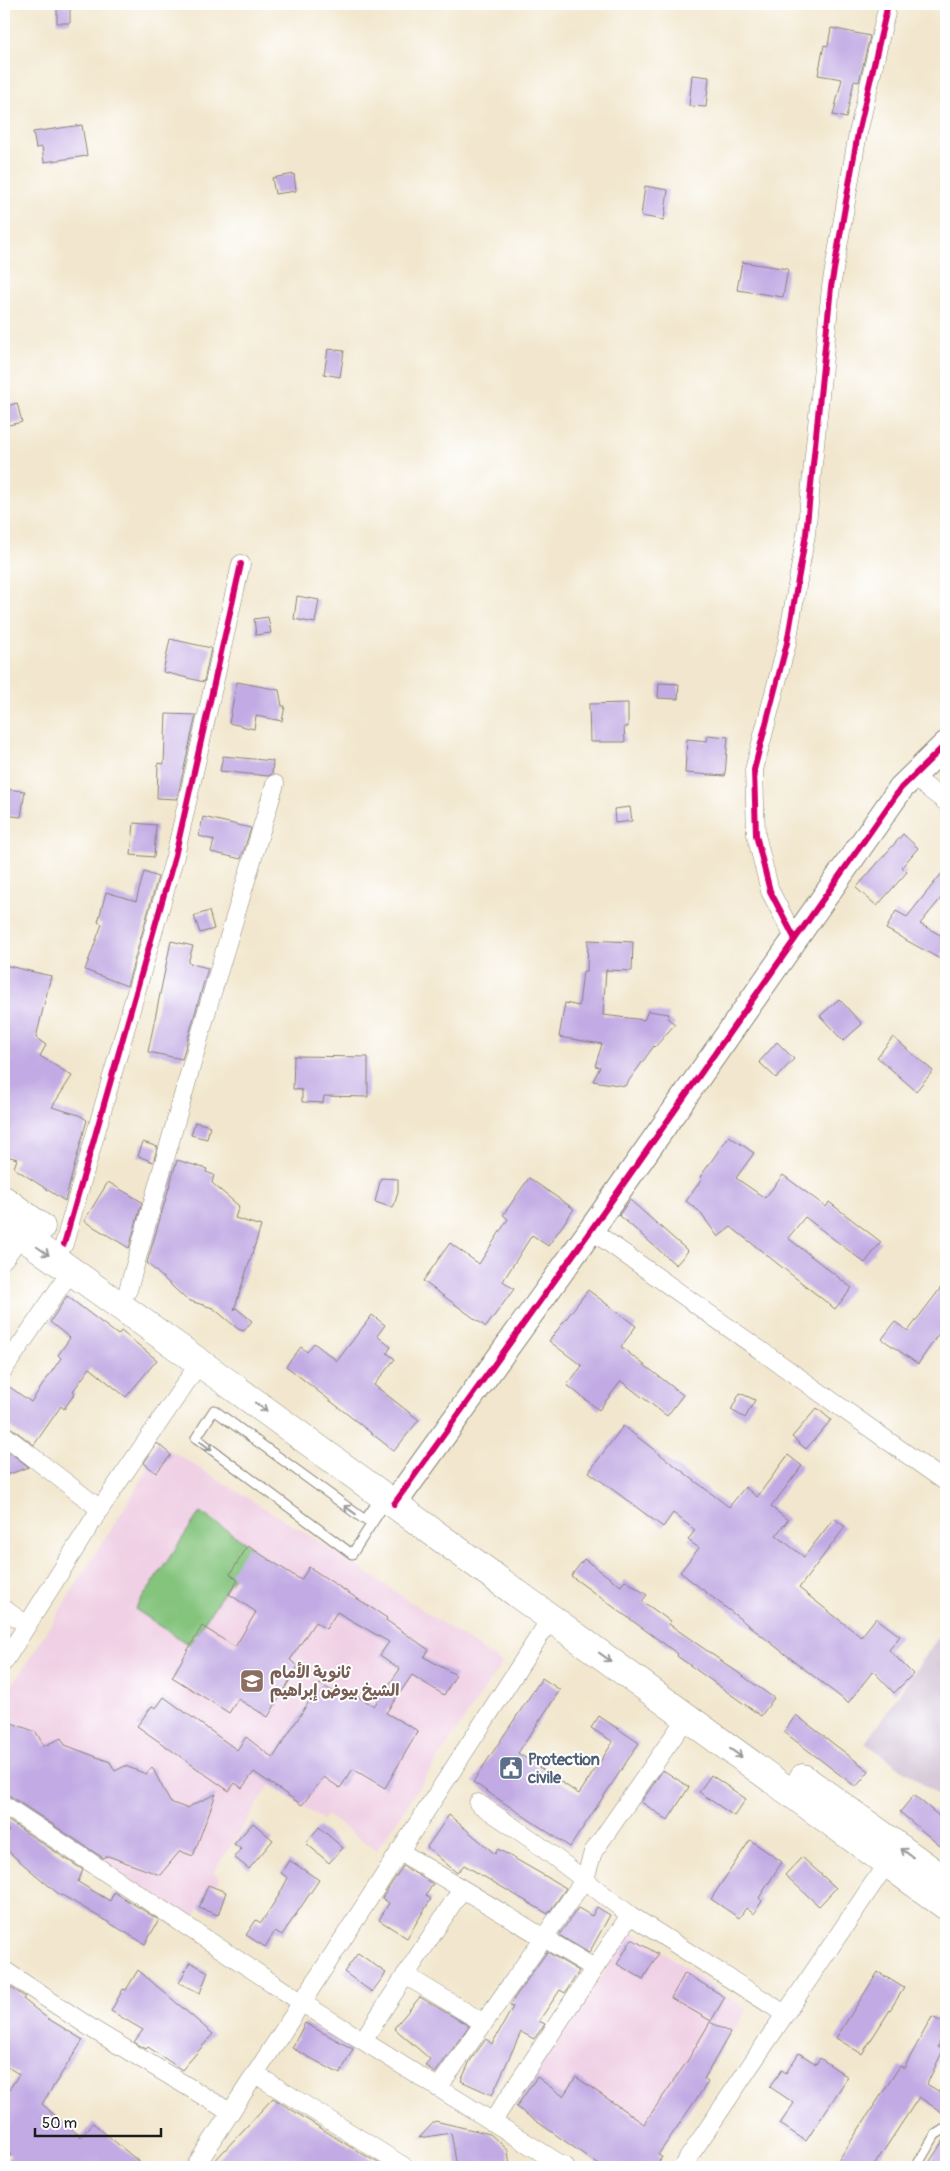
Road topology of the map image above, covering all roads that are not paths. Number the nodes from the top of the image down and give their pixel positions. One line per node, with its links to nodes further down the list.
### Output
1 (888, 4): 7 (street)
2 (241, 564): 11 (street)
3 (946, 744): 4 (street)
4 (912, 776): 6 (street); 7 (street)
5 (275, 784): 14 (street)
6 (946, 802)
7 (795, 939): 10 (street)
8 (4, 1200): 11 (main road)
9 (12, 1229): 12 (street); 13 (main road, one-way to 13)
10 (591, 1230): 18 (street); 19 (street)
11 (64, 1244): 14 (main road)
12 (4, 1259)
13 (71, 1271): 15 (main road); 16 (street)
14 (128, 1290): 19 (main road)
15 (200, 1362): 19 (main road, one-way to 19); 20 (street)
16 (4, 1369)
17 (4, 1435): 20 (street)
18 (946, 1482)
19 (392, 1497): 19 (lane, one-way to 19); 22 (main road); 31 (main road, one-way to 19)
20 (100, 1509): 23 (street)
21 (4, 1609): 23 (street)
22 (551, 1618): 25 (main road, one-way to 25); 28 (street)
23 (27, 1625): 24 (street)
24 (4, 1662)
25 (687, 1717): 29 (main road, one-way to 29); 30 (street)
26 (478, 1803): 30 (street)
27 (4, 1805): 39 (street)
28 (399, 1851): 32 (street); 39 (street)
29 (887, 1863): 33 (main road); 40 (street)
30 (585, 1879): 34 (street); 35 (street)
31 (946, 1881)
32 (462, 1889): 35 (street); 38 (street)
33 (946, 1906)
34 (630, 1914): 36 (street); 40 (street)
35 (543, 1939): 36 (street); 41 (street)
36 (594, 1968): 46 (street)
37 (4, 1970): 45 (street)
38 (405, 1976): 41 (street); 42 (street)
39 (302, 2002): 42 (street); 43 (street)
40 (785, 2014): 51 (street)
41 (484, 2023): 44 (street)
42 (363, 2040): 44 (street)
43 (255, 2074): 45 (street); 49 (street)
44 (438, 2088): 46 (street)
45 (230, 2112): 48 (street)
46 (492, 2122): 50 (street)
47 (946, 2128): 52 (lane)
48 (195, 2167)
49 (405, 2167)
50 (565, 2167)
51 (682, 2167)
52 (916, 2167)

